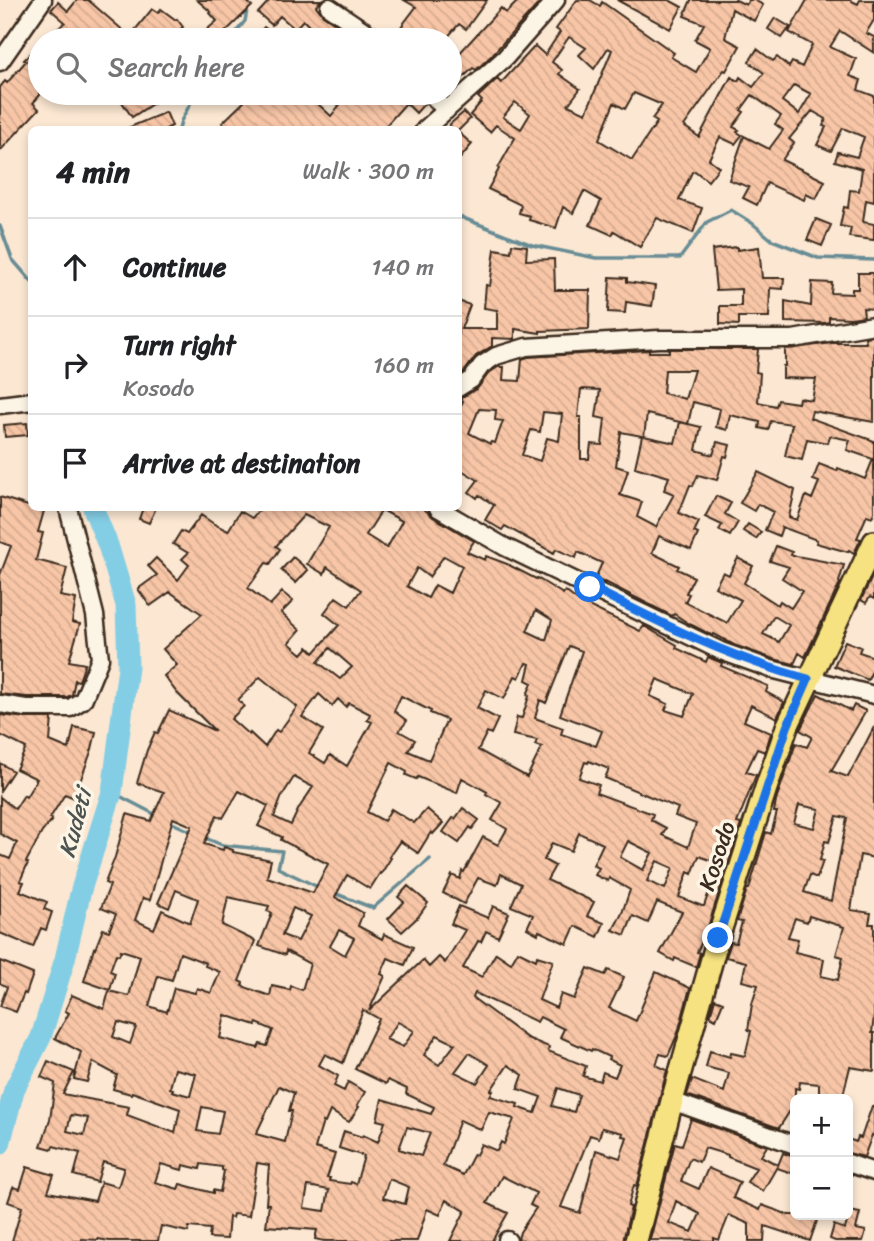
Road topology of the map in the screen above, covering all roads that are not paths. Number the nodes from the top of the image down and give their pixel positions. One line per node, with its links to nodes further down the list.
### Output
1 (43, 0): 5 (street)
2 (556, 0): 6 (street)
3 (329, 7): 4 (street)
4 (360, 28)
5 (0, 62)
6 (462, 97)
7 (441, 105): 9 (street)
8 (453, 105): 9 (street)
9 (446, 111): 10 (street)
10 (429, 126)
11 (874, 325): 12 (street)
12 (462, 386)
13 (28, 402): 14 (street)
14 (0, 405)
15 (69, 511): 20 (street)
16 (443, 511): 18 (street)
17 (874, 542): 18 (main road, Kosodo)
18 (808, 679): 19 (street); 21 (main road, Kosodo)
19 (874, 695)
20 (0, 704)
21 (672, 1101): 22 (street); 25 (main road, Kosodo)
22 (790, 1143)
23 (853, 1165): 24 (street)
24 (874, 1172)
25 (636, 1241)

